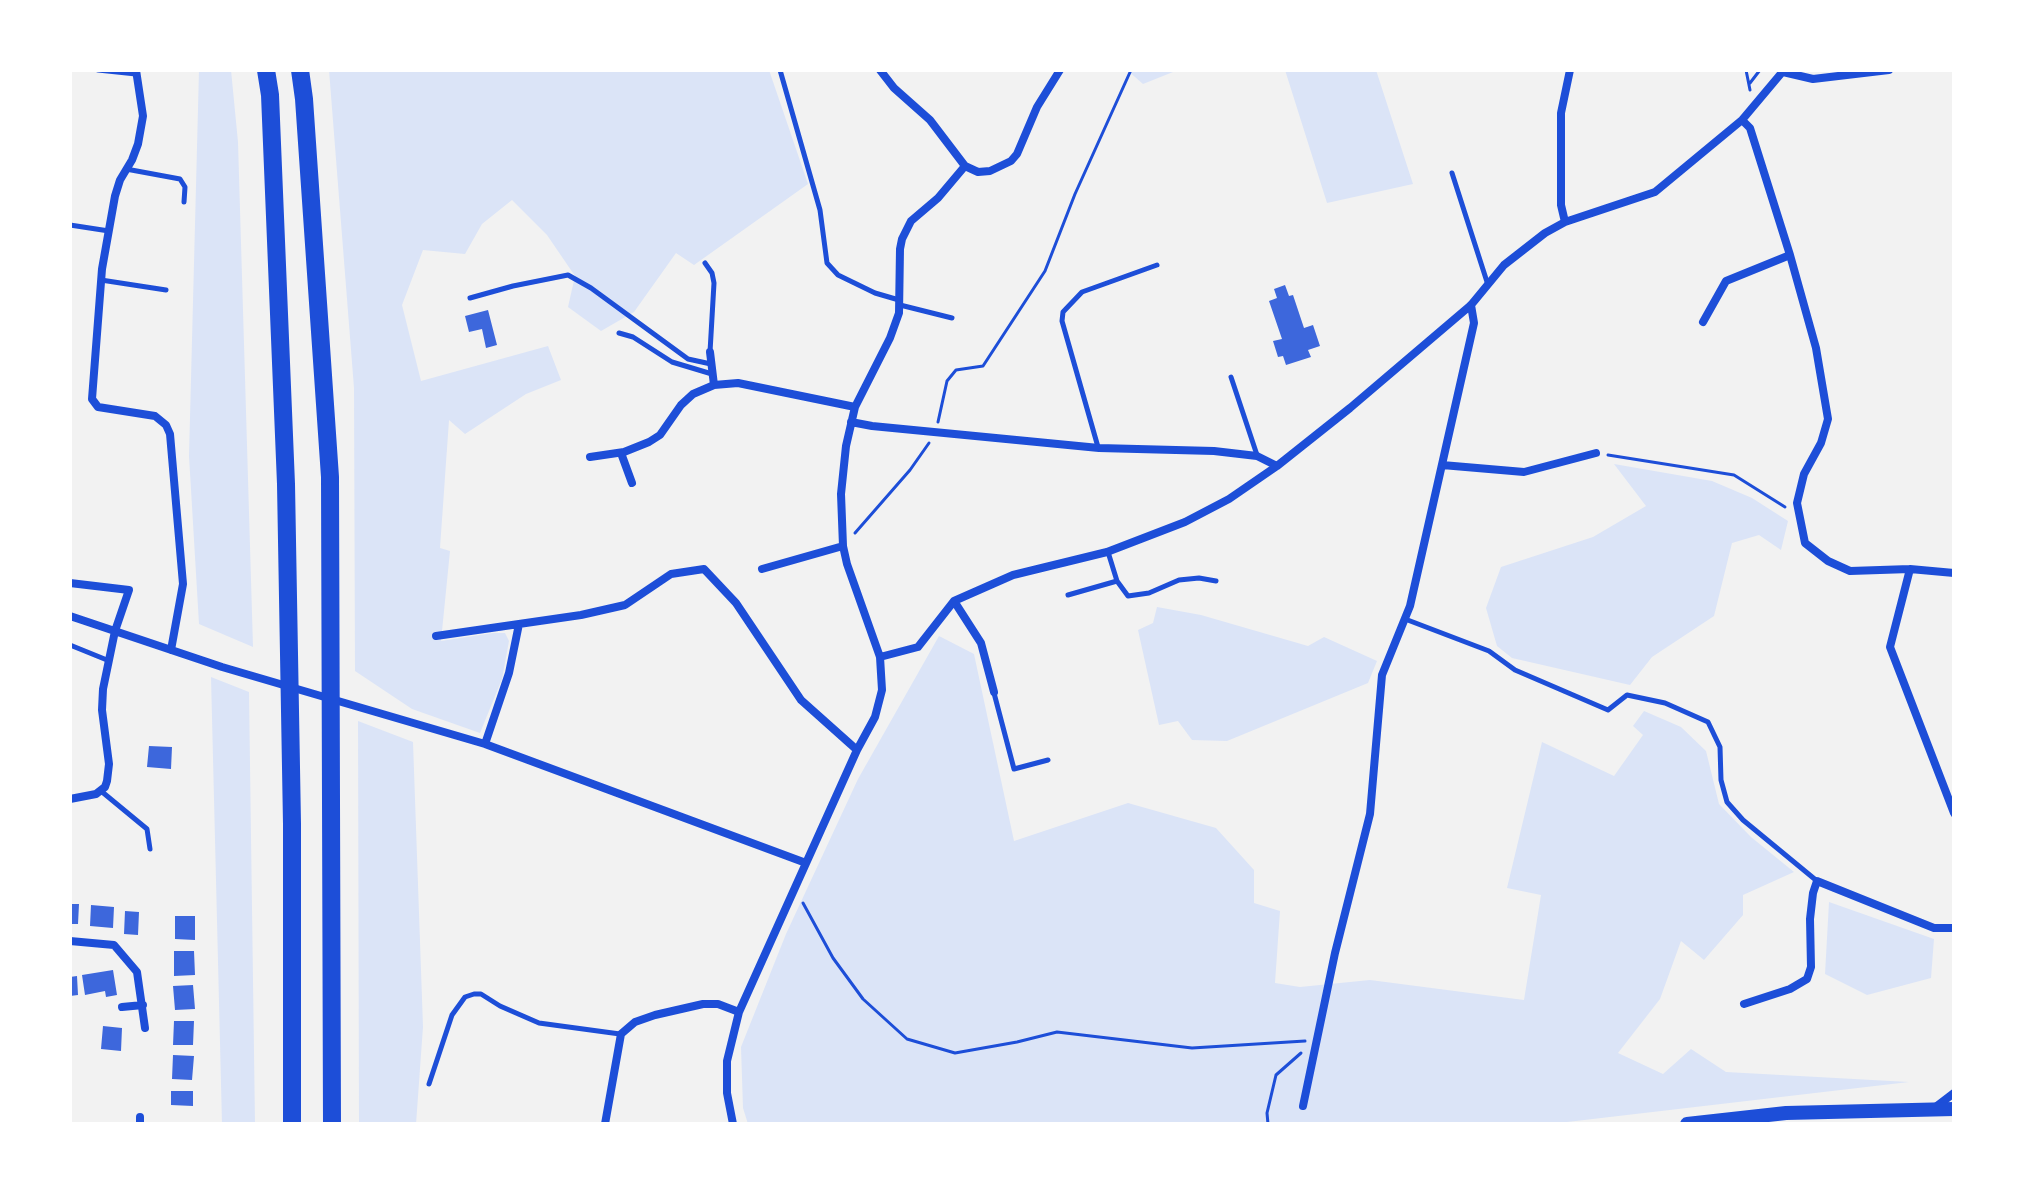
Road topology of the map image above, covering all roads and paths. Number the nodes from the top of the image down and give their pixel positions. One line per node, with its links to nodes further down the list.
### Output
1 (98, 70): 13 (lane)
2 (266, 70): 96 (highway)
3 (300, 70): 97 (highway)
4 (780, 70): 31 (lane)
5 (880, 70): 17 (street)
6 (1060, 70): 17 (street)
7 (1131, 70): 42 (path)
8 (1570, 70): 21 (street)
9 (1746, 70): 14 (path)
10 (1760, 70): 14 (path)
11 (1889, 70): 12 (street)
12 (1784, 71): 15 (street)
13 (136, 72): 18 (street)
14 (1749, 85): 15 (path)
15 (1754, 107): 16 (street)
16 (1742, 120): 21 (street); 24 (street)
17 (965, 166): 31 (street)
18 (126, 169): 20 (lane); 23 (street)
19 (1452, 173): 28 (lane)
20 (184, 202)
21 (1565, 222): 28 (street)
22 (70, 225): 23 (lane)
23 (110, 231): 27 (street)
24 (1790, 255): 34 (street); 51 (street)
25 (705, 263): 36 (lane)
26 (1157, 265): 43 (lane)
27 (101, 280): 29 (lane); 68 (street)
28 (1488, 285): 32 (street)
29 (166, 290)
30 (470, 298): 37 (lane)
31 (900, 302): 33 (lane); 40 (street)
32 (1471, 305): 48 (street); 49 (street)
33 (952, 318)
34 (1703, 322)
35 (619, 333): 37 (lane)
36 (710, 352): 37 (street)
37 (712, 369): 39 (street)
38 (1231, 377): 46 (lane)
39 (714, 385): 40 (street); 44 (street)
40 (855, 407): 41 (street)
41 (851, 422): 42 (street); 52 (street)
42 (936, 433): 43 (street); 52 (path)
43 (1099, 448): 46 (street)
44 (621, 453): 47 (street); 50 (street)
45 (1596, 453): 48 (street); 51 (path)
46 (1257, 456): 49 (street)
47 (590, 457)
48 (1442, 465): 63 (street)
49 (1277, 466): 53 (street)
50 (632, 483)
51 (1798, 516): 55 (street)
52 (843, 546): 54 (street); 69 (street)
53 (1108, 551): 57 (lane); 61 (street)
54 (762, 569)
55 (1910, 569): 56 (street); 77 (street)
56 (1954, 573)
57 (1117, 581): 58 (lane); 60 (lane)
58 (1216, 581)
59 (70, 583): 65 (street)
60 (1068, 595)
61 (954, 601): 69 (street); 71 (street)
62 (70, 616): 65 (street)
63 (1405, 619): 80 (lane); 90 (street)
64 (519, 624): 66 (street); 72 (street); 73 (street)
65 (115, 631): 68 (street); 70 (street)
66 (436, 636)
67 (70, 645): 70 (lane)
68 (171, 650): 72 (street)
69 (880, 657): 73 (street)
70 (107, 660): 75 (street)
71 (994, 692): 74 (lane)
72 (485, 744): 79 (street)
73 (857, 750): 79 (street)
74 (1048, 760)
75 (101, 791): 76 (street); 78 (lane)
76 (70, 799)
77 (1954, 813)
78 (150, 849)
79 (806, 863): 81 (street)
80 (1817, 881): 82 (street); 84 (street)
81 (794, 889): 87 (street); 90 (path)
82 (1954, 928)
83 (70, 941): 85 (street)
84 (1744, 1004)
85 (143, 1005): 86 (street); 88 (street)
86 (122, 1007)
87 (739, 1012): 89 (street); 99 (street)
88 (145, 1028)
89 (621, 1034): 91 (lane); 98 (street)
90 (1317, 1040): 93 (street); 100 (path)
91 (429, 1084)
92 (1954, 1093): 95 (street)
93 (1303, 1106)
94 (1954, 1109): 95 (main road)
95 (1932, 1110): 101 (main road)
96 (292, 1124)
97 (332, 1124)
98 (605, 1124)
99 (733, 1124)
100 (1268, 1124)
101 (1687, 1124)

